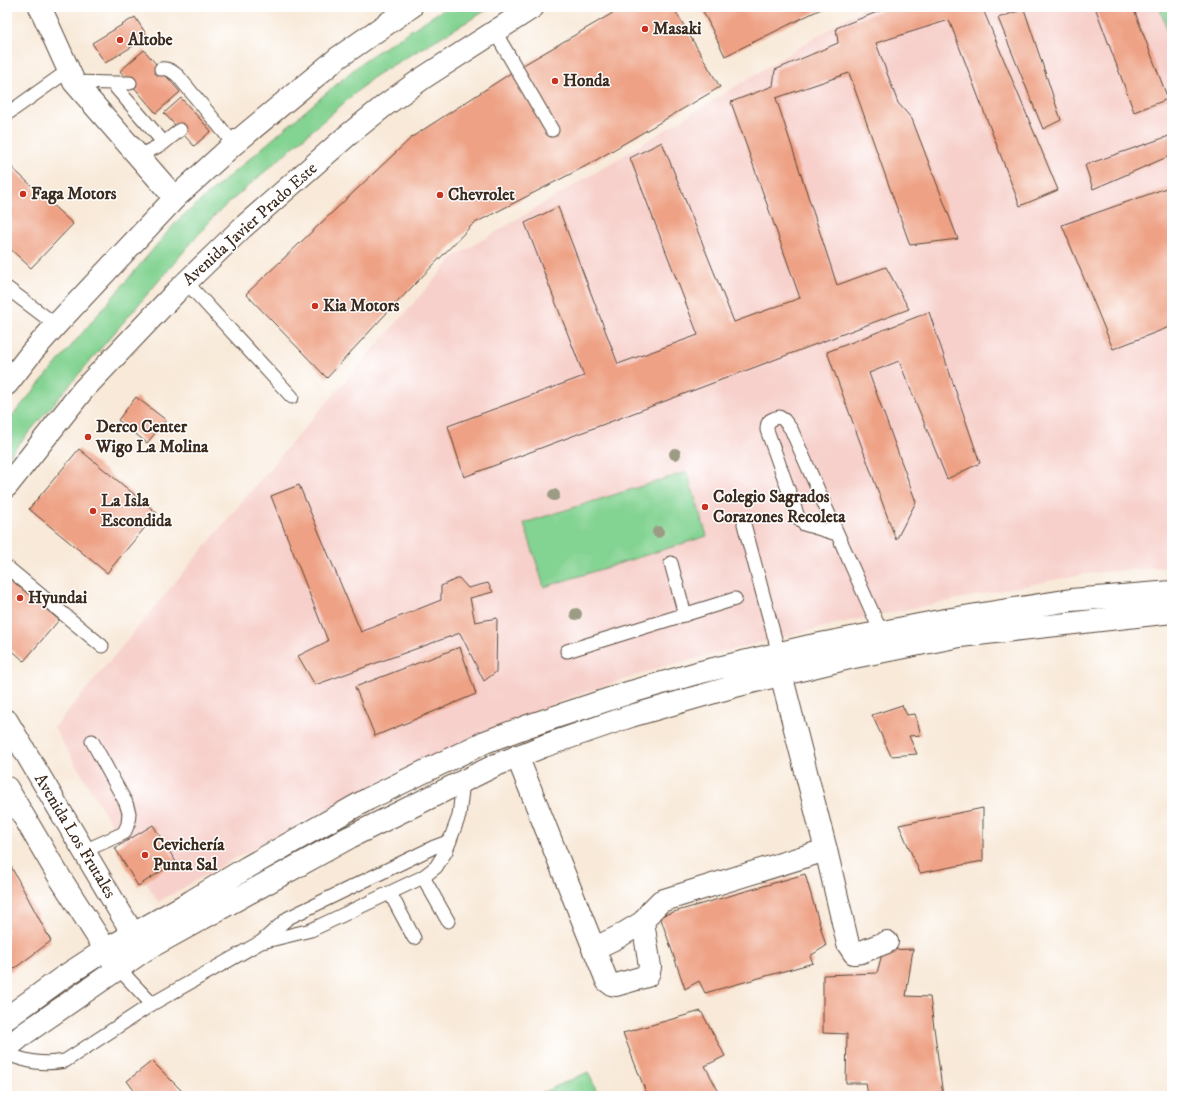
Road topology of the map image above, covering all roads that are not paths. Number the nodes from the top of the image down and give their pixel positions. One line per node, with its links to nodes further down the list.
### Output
1 (40, 7): 6 (main road)
2 (411, 7): 13 (main road)
3 (533, 7): 4 (main road, Avenida Javier Prado Este)
4 (495, 32): 11 (lane); 16 (main road, Avenida Javier Prado Este)
5 (160, 69): 13 (lane)
6 (72, 76): 8 (lane); 9 (lane); 14 (main road)
7 (130, 83): 8 (lane)
8 (112, 84): 12 (lane)
9 (7, 114)
10 (180, 130): 12 (lane)
11 (552, 130)
12 (164, 143): 14 (lane)
13 (234, 144): 15 (main road)
14 (139, 156): 15 (main road)
15 (175, 198): 18 (main road)
16 (186, 282): 20 (lane); 21 (main road, Avenida Javier Prado Este)
17 (7, 288): 18 (lane)
18 (56, 325): 19 (main road)
19 (9, 379)
20 (292, 397)
21 (7, 486)
22 (744, 524): 33 (lane)
23 (837, 534): 23 (lane); 30 (lane)
24 (671, 563): 29 (lane)
25 (7, 567): 31 (lane)
26 (1172, 592): 30 (main road)
27 (735, 599): 29 (lane)
28 (1172, 612): 33 (main road)
29 (685, 615): 32 (lane)
30 (881, 632): 33 (main road)
31 (102, 646)
32 (567, 651)
33 (780, 664): 36 (main road); 40 (main road); 48 (main road)
34 (7, 721): 41 (main road, Avenida Los Frutales)
35 (92, 741): 41 (lane)
36 (517, 756): 37 (main road); 51 (main road)
37 (463, 781): 39 (lane); 48 (main road)
38 (7, 788): 42 (main road, Avenida Los Frutales)
39 (450, 841): 43 (lane); 49 (lane)
40 (826, 850): 46 (main road); 50 (main road)
41 (87, 856): 42 (main road); 48 (main road, Avenida Los Frutales)
42 (57, 873): 52 (main road, Avenida Los Frutales)
43 (423, 877): 44 (lane); 45 (lane)
44 (390, 893): 47 (lane); 49 (lane)
45 (448, 921)
46 (643, 922): 51 (main road); 51 (main road)
47 (414, 938)
48 (139, 942): 52 (main road); 53 (main road)
49 (261, 942): 54 (lane)
50 (887, 942)
51 (593, 949)
52 (105, 950): 53 (main road, Avenida Los Frutales); 55 (main road)
53 (118, 968): 54 (lane); 56 (main road)
54 (152, 1004): 57 (lane)
55 (7, 1018)
56 (7, 1048)
57 (7, 1054)

